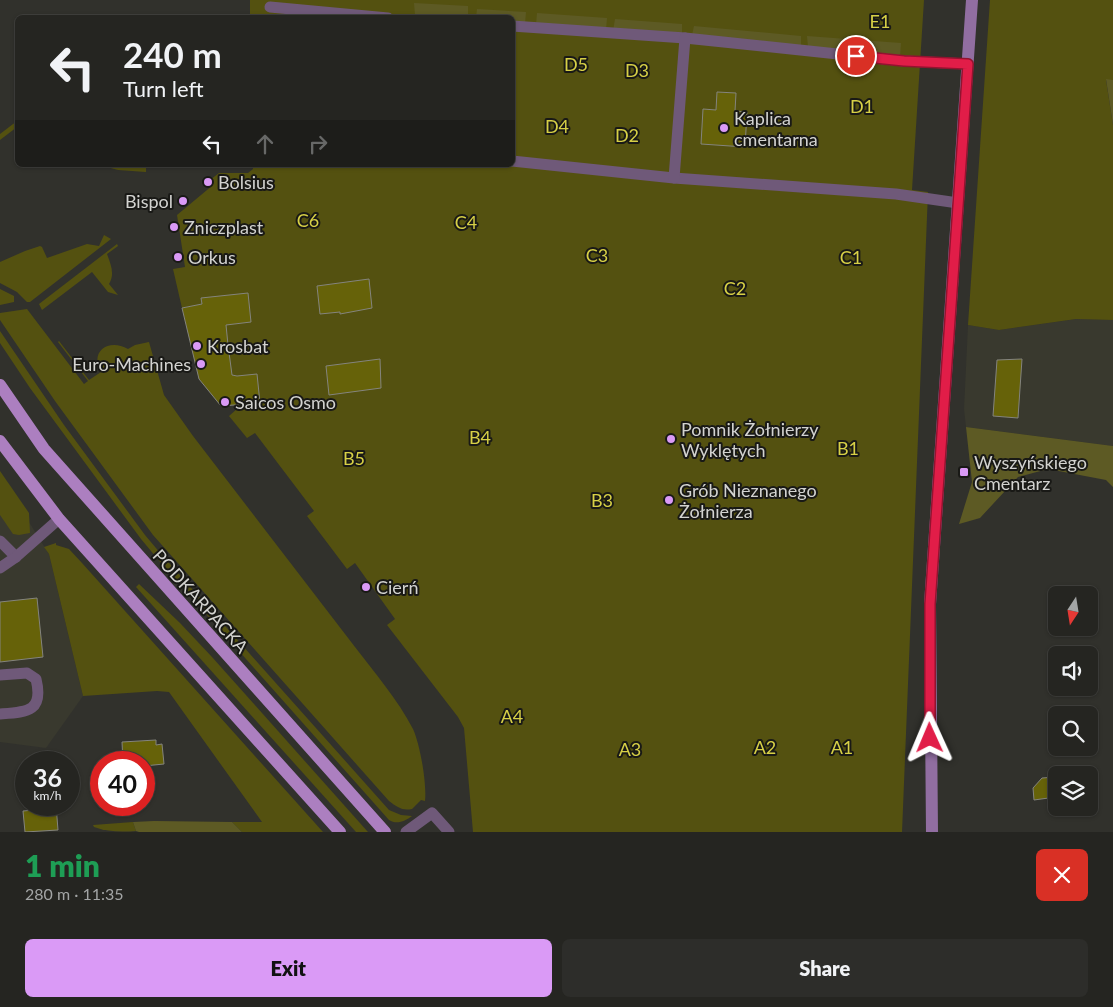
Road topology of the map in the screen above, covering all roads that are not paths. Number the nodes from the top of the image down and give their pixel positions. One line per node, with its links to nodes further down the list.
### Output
1 (972, 0): 6 (street)
2 (270, 7): 3 (lane)
3 (356, 15)
4 (515, 26): 5 (lane)
5 (685, 38): 6 (lane); 8 (lane)
6 (968, 64): 9 (street)
7 (515, 161): 8 (lane)
8 (674, 178): 9 (lane)
9 (958, 203): 22 (street)
10 (0, 385): 19 (main road, PODKARPACKA)
11 (0, 441): 12 (main road)
12 (60, 519): 14 (lane); 18 (main road)
13 (0, 541): 14 (lane)
14 (16, 557): 15 (lane)
15 (0, 568)
16 (0, 675): 17 (lane)
17 (0, 714)
18 (340, 832)
19 (385, 832)
20 (406, 832): 21 (lane)
21 (449, 832)
22 (932, 832)

